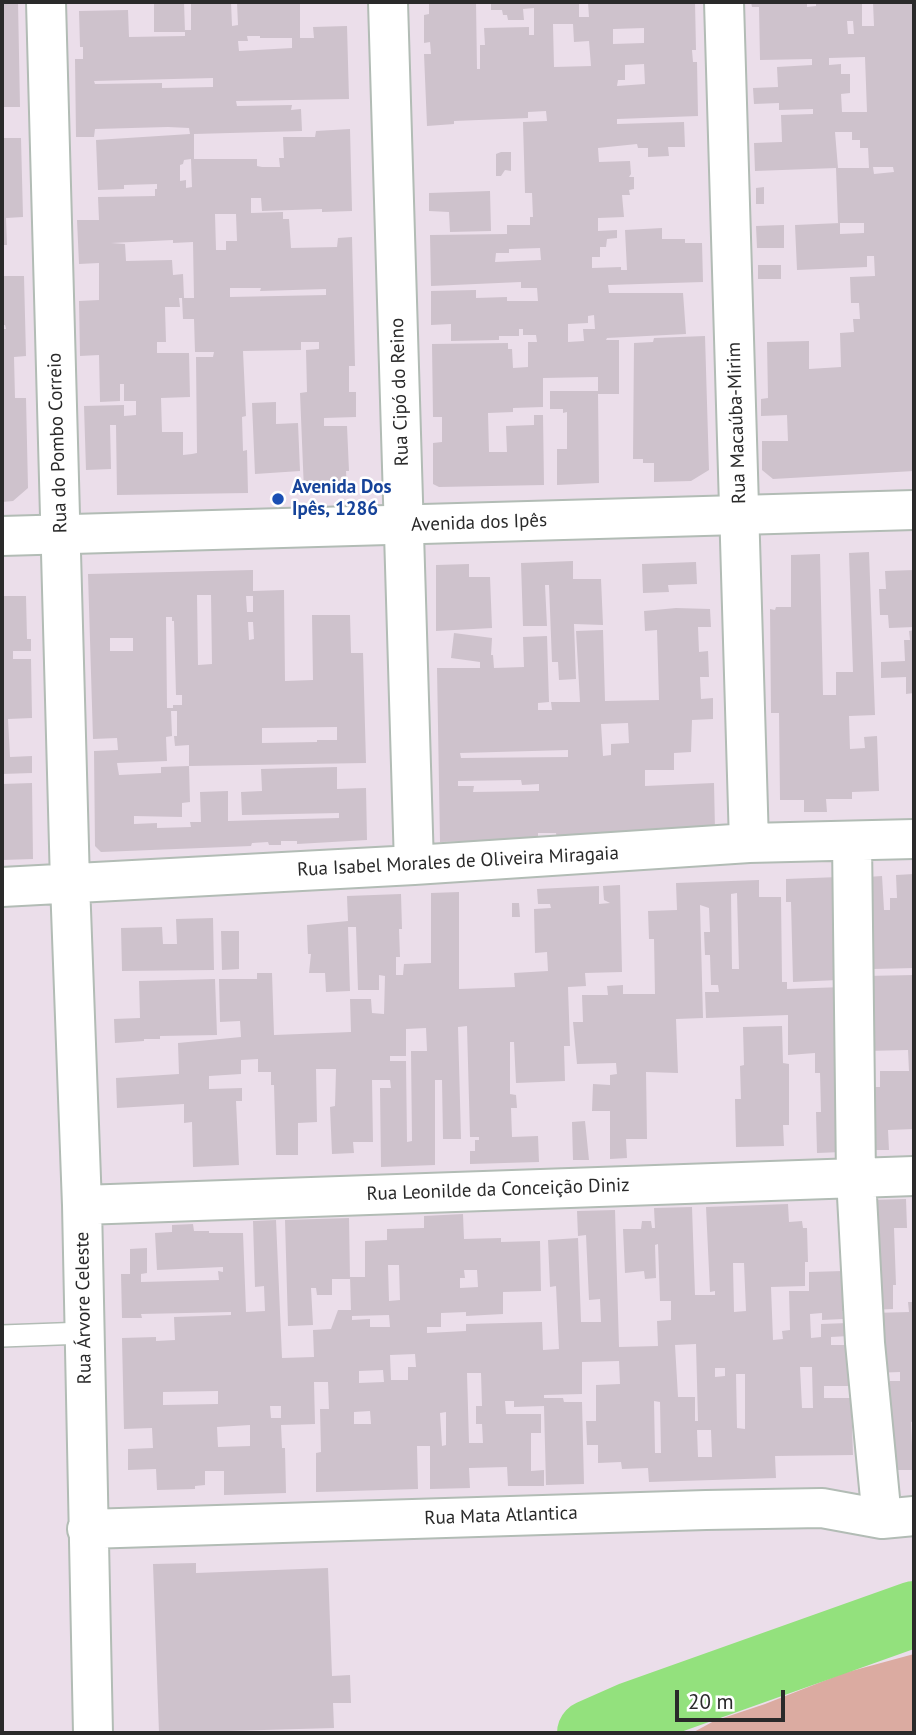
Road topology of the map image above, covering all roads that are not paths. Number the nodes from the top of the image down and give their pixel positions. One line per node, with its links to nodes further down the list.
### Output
1 (46, 2): 7 (street, Rua do Pombo Correio)
2 (388, 2): 6 (street, Rua Cipó do Reino)
3 (724, 2): 5 (street, Rua Macaúba-Mirim)
4 (914, 510): 5 (street, Avenida dos Ipês)
5 (739, 515): 6 (street, Avenida dos Ipês); 11 (street, Rua Macaúba-Mirim)
6 (404, 525): 7 (street, Avenida dos Ipês); 12 (street, Rua Cipó do Reino)
7 (61, 535): 8 (street, Avenida dos Ipês); 13 (street, Rua do Pombo Correio)
8 (2, 536)
9 (914, 839): 10 (street, Rua Isabel Morales de Oliveira Miragaia)
10 (852, 841): 11 (street, Rua Isabel Morales de Oliveira Miragaia); 16 (street)
11 (749, 843): 12 (street, Rua Isabel Morales de Oliveira Miragaia)
12 (414, 865): 13 (street, Rua Isabel Morales de Oliveira Miragaia)
13 (70, 883): 14 (street, Rua Isabel Morales de Oliveira Miragaia); 17 (street, Rua Árvore Celeste)
14 (2, 887)
15 (914, 1175): 16 (street, Rua Leonilde da Conceição Diniz)
16 (856, 1178): 17 (street, Rua Leonilde da Conceição Diniz); 20 (street)
17 (82, 1205): 18 (street, Rua Árvore Celeste)
18 (85, 1333): 19 (lane); 21 (street, Rua Árvore Celeste)
19 (2, 1336)
20 (898, 1518): 21 (street, Rua Mata Atlantica)
21 (87, 1529): 22 (street, Rua Árvore Celeste)
22 (93, 1733)

